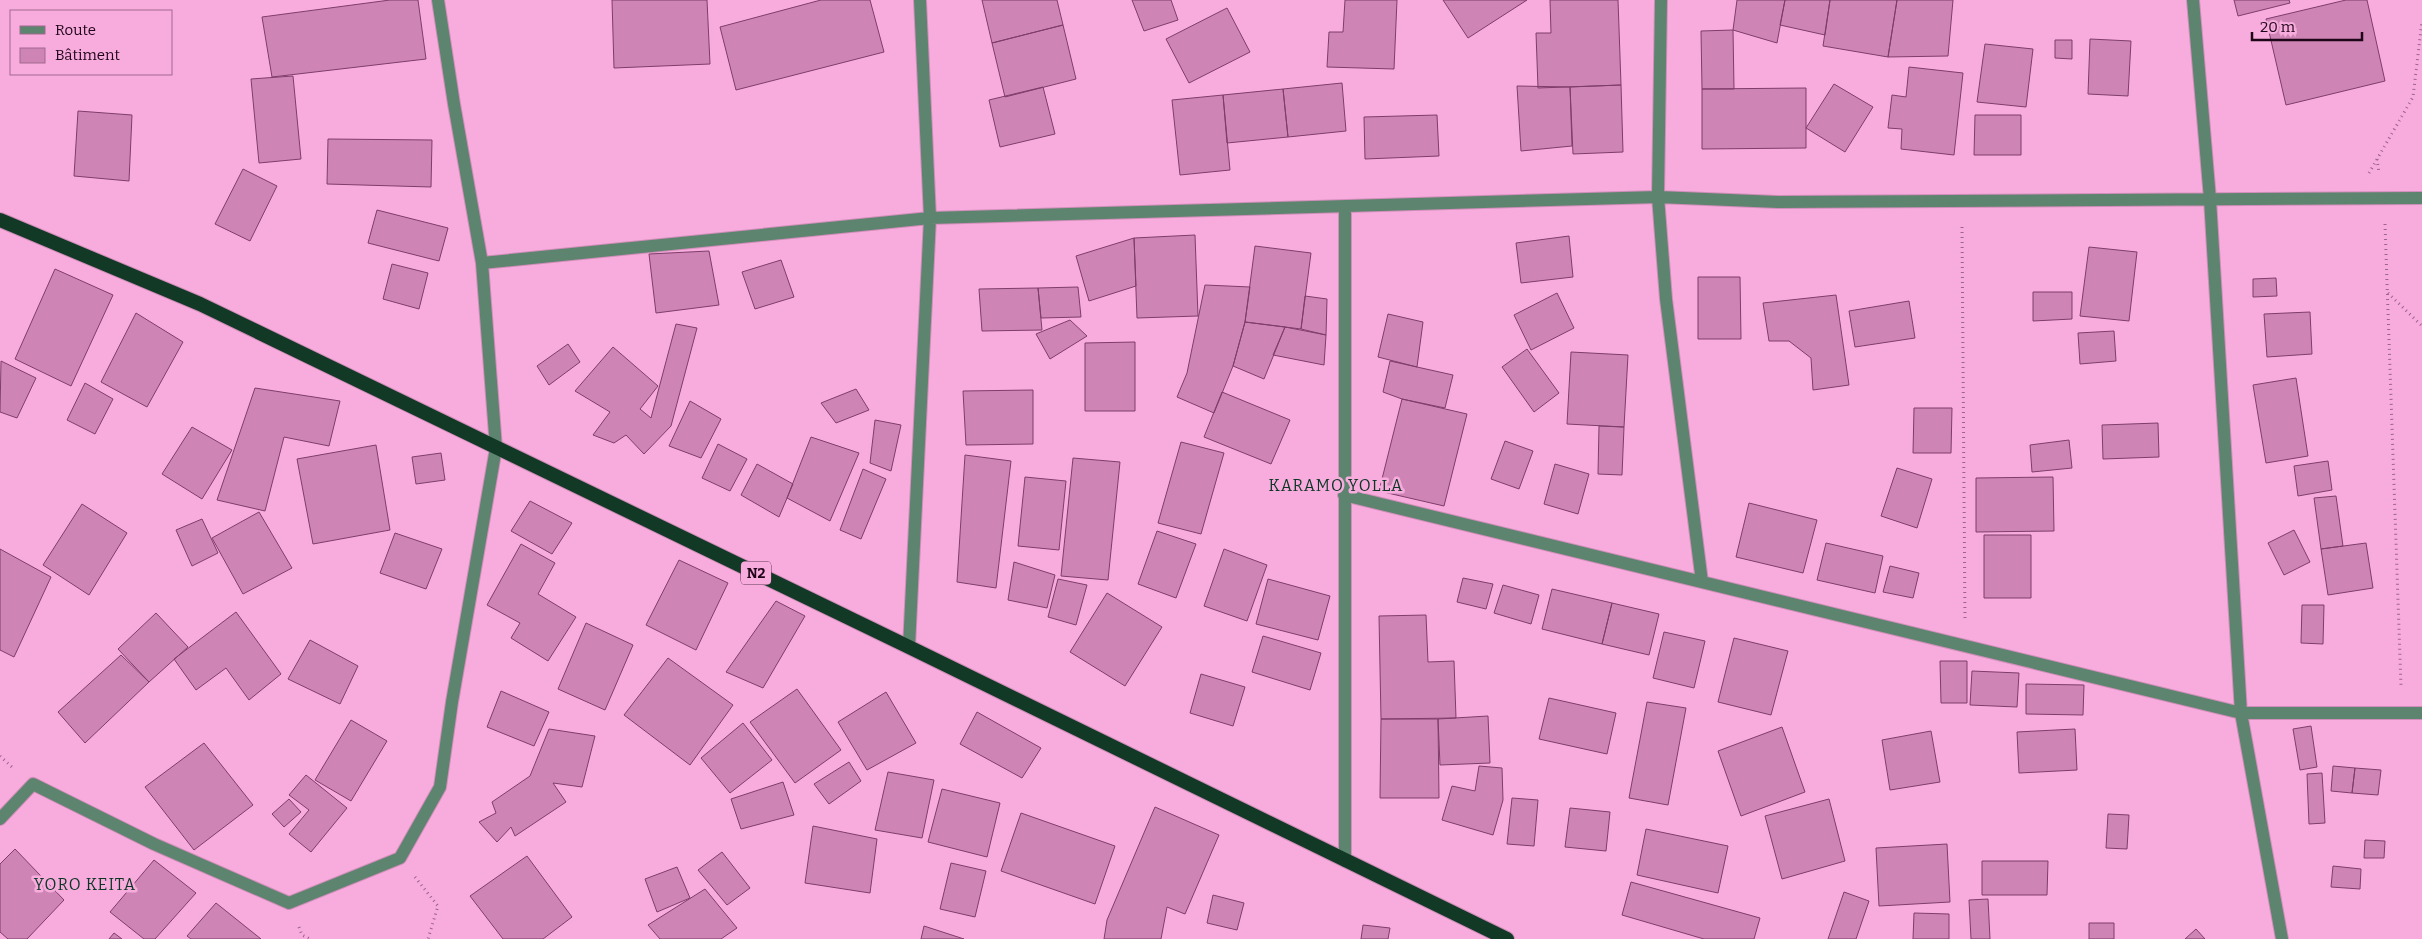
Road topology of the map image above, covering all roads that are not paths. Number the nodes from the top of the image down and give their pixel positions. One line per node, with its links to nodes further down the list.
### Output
1 (438, 0): 11 (street)
2 (920, 0): 9 (street)
3 (1661, 0): 5 (street)
4 (2193, 0): 7 (street)
5 (1658, 197): 7 (street); 8 (street); 14 (street)
6 (2422, 198): 7 (street)
7 (2210, 199): 16 (street)
8 (1345, 207): 9 (street); 13 (street)
9 (930, 218): 11 (street); 15 (street)
10 (0, 220): 12 (highway, N2)
11 (482, 263): 12 (street)
12 (496, 448): 15 (highway, N2); 18 (street)
13 (1344, 495): 14 (street); 19 (street)
14 (1702, 582): 16 (street)
15 (909, 646): 19 (highway, N2)
16 (2241, 713): 17 (street); 21 (street)
17 (2422, 713)
18 (0, 819)
19 (1345, 861): 20 (highway, N2)
20 (1507, 939)
21 (2282, 939)

